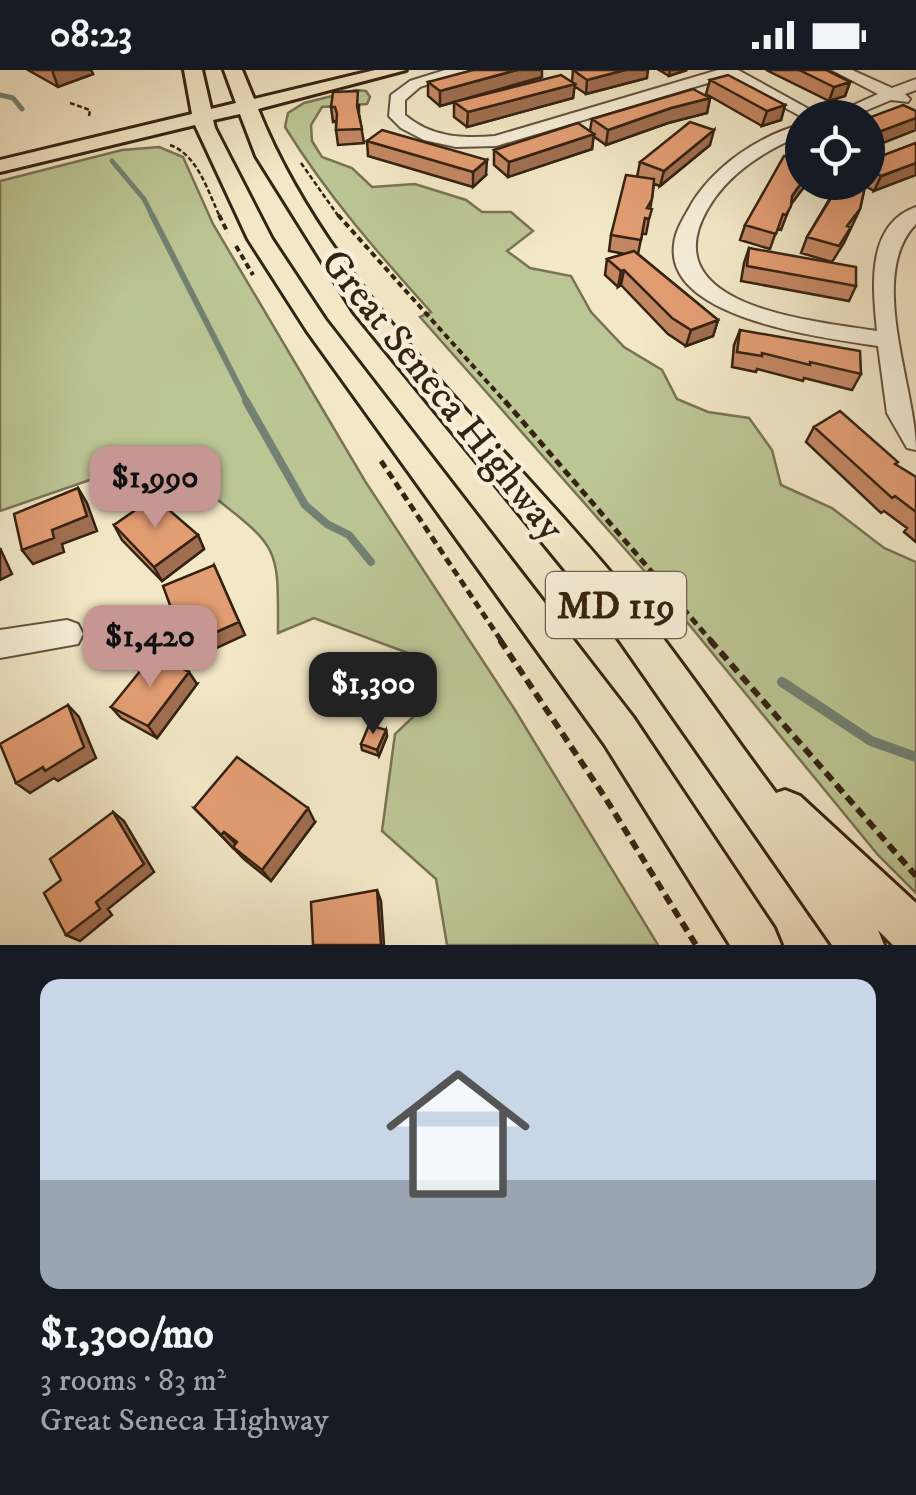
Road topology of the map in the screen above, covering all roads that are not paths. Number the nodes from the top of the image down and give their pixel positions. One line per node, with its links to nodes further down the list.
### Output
1 (194, 70): 12 (main road, Great Seneca Highway / MD 119)
2 (323, 70): 8 (main road)
3 (397, 70): 8 (main road)
4 (461, 70): 6 (street)
5 (840, 70): 9 (street)
6 (728, 71): 11 (street)
7 (916, 84): 9 (street)
8 (238, 88): 12 (main road); 24 (main road, Great Seneca Highway / MD 119)
9 (895, 96): 10 (street); 13 (street)
10 (884, 100)
11 (785, 101)
12 (199, 106): 14 (main road); 16 (main road); 18 (main road, Great Seneca Highway / MD 119)
13 (916, 106)
14 (129, 113)
15 (785, 137): 20 (street)
16 (76, 146): 17 (main road); 18 (main road)
17 (0, 166)
18 (239, 195): 26 (main road, Great Seneca Highway / MD 119)
19 (916, 213): 20 (street)
20 (888, 340): 21 (street)
21 (916, 441)
22 (68, 634): 23 (street)
23 (0, 644)
24 (724, 751): 25 (main road); 27 (main road, Great Seneca Highway / MD 119)
25 (916, 935)
26 (757, 945)
27 (860, 945)

